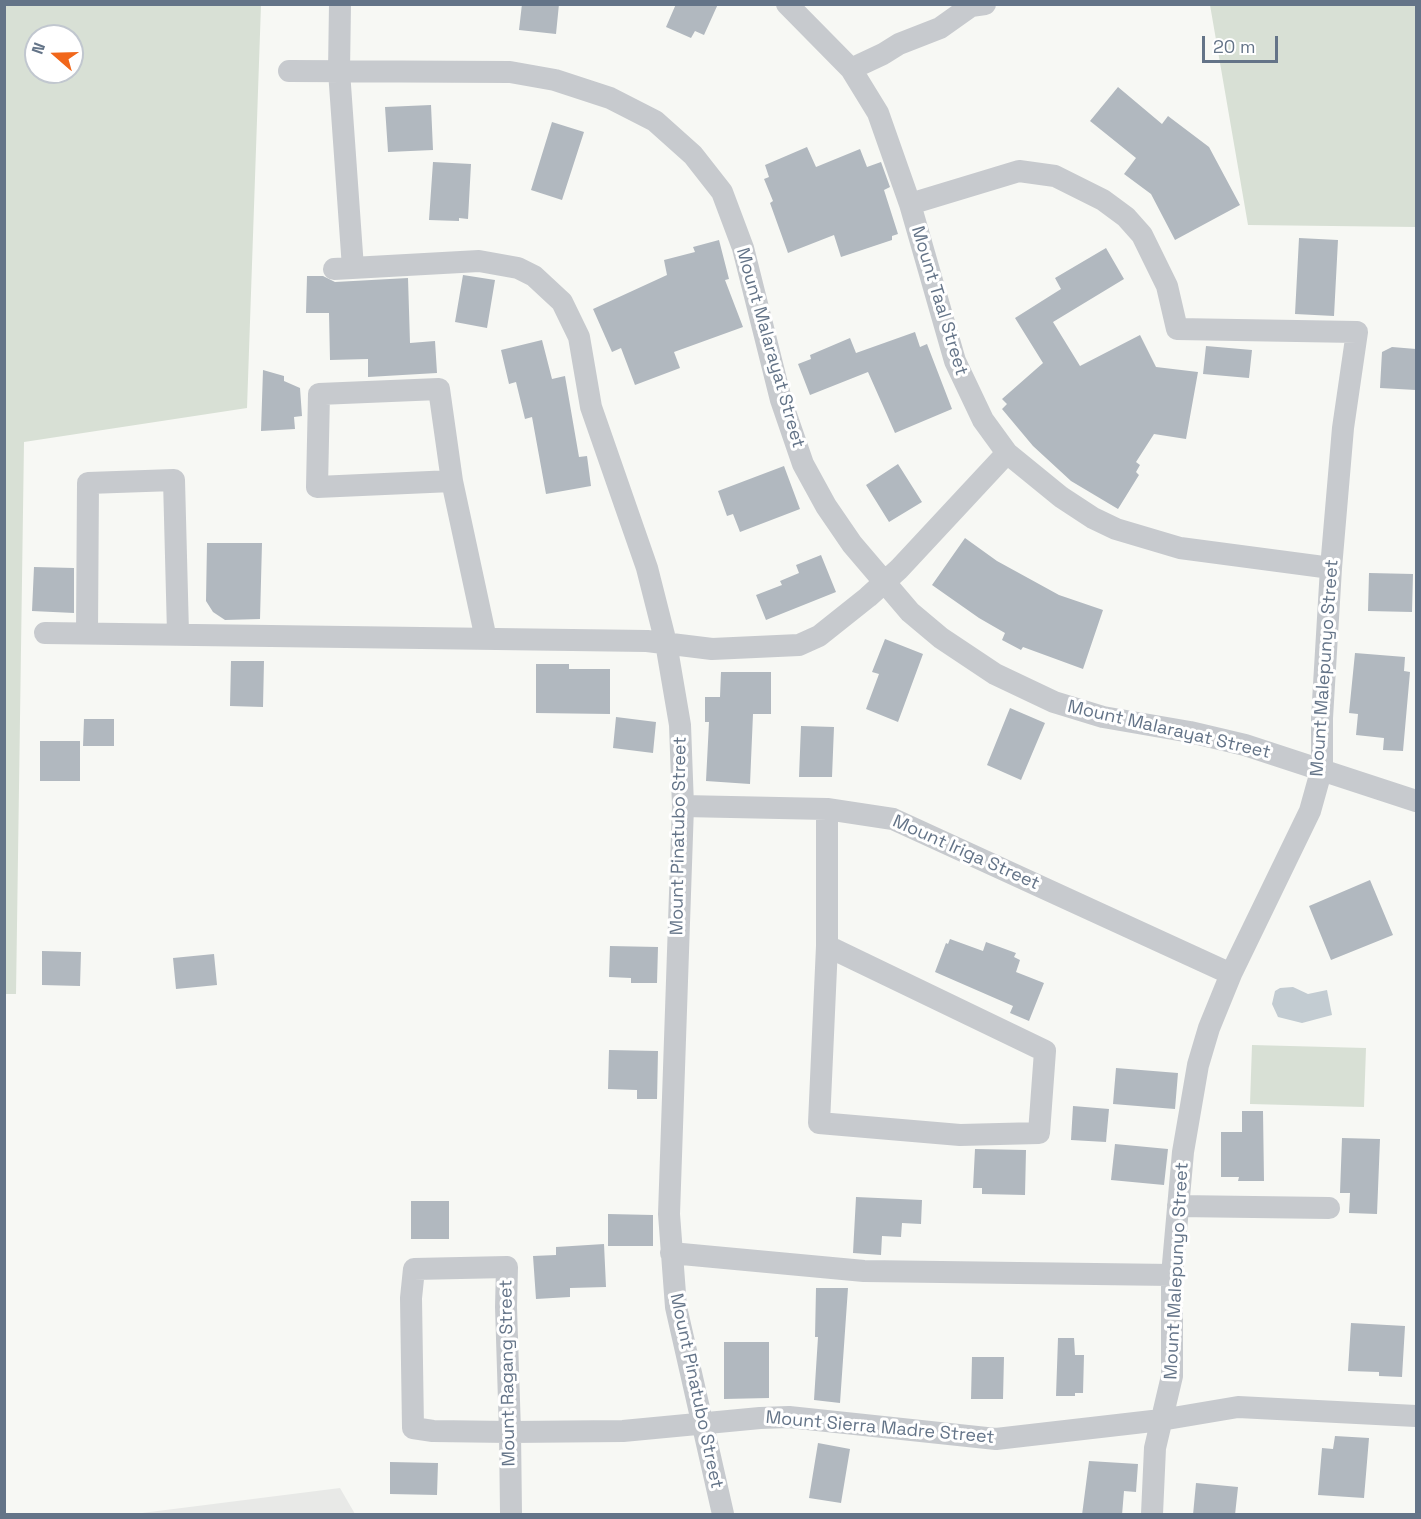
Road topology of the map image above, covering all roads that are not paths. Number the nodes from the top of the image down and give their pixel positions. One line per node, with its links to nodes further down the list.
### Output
1 (340, 4): 6 (street)
2 (786, 4): 4 (street, Mount Taal Street)
3 (975, 5): 4 (street)
4 (851, 69): 7 (street, Mount Taal Street)
5 (289, 71): 6 (street, Mount Malarayat Street)
6 (339, 72): 11 (street, Mount Malarayat Street); 16 (street, Mount Pinatubo Street)
7 (910, 204): 8 (street, Mount Taal Street); 10 (street, Mount Malepunyo Street)
8 (1007, 453): 10 (street, Mount Taal Street); 11 (street)
9 (452, 481): 9 (street); 15 (street)
10 (1331, 568): 17 (street, Mount Malepunyo Street)
11 (883, 583): 16 (street); 17 (street, Mount Malarayat Street)
12 (87, 632): 13 (street); 14 (street); 14 (street)
13 (45, 633)
14 (178, 633): 15 (street)
15 (486, 639): 16 (street)
16 (666, 643): 19 (street, Mount Pinatubo Street)
17 (1322, 768): 18 (street, Mount Malarayat Street); 22 (street, Mount Malepunyo Street)
18 (1416, 801)
19 (683, 806): 20 (street, Mount Iriga Street); 25 (street, Mount Pinatubo Street)
20 (827, 809): 21 (street); 22 (street, Mount Iriga Street)
21 (827, 946): 21 (street)
22 (1232, 974): 23 (street, Mount Malepunyo Street)
23 (1178, 1206): 24 (street); 26 (street, Mount Malepunyo Street)
24 (1329, 1208)
25 (671, 1253): 26 (street); 29 (street, Mount Pinatubo Street)
26 (1172, 1275): 28 (street, Mount Malepunyo Street)
27 (1416, 1416): 28 (street, Mount Sierra Madre Street)
28 (1161, 1420): 29 (street, Mount Sierra Madre Street); 34 (street, Mount Malepunyo Street)
29 (701, 1425): 31 (street, Mount Sierra Madre Street); 33 (street, Mount Pinatubo Street)
30 (413, 1428): 31 (street, Mount Sierra Madre Street); 31 (street, Mount Ragang Street)
31 (510, 1432): 32 (street, Mount Ragang Street)
32 (511, 1515)
33 (723, 1515)
34 (1152, 1515)

